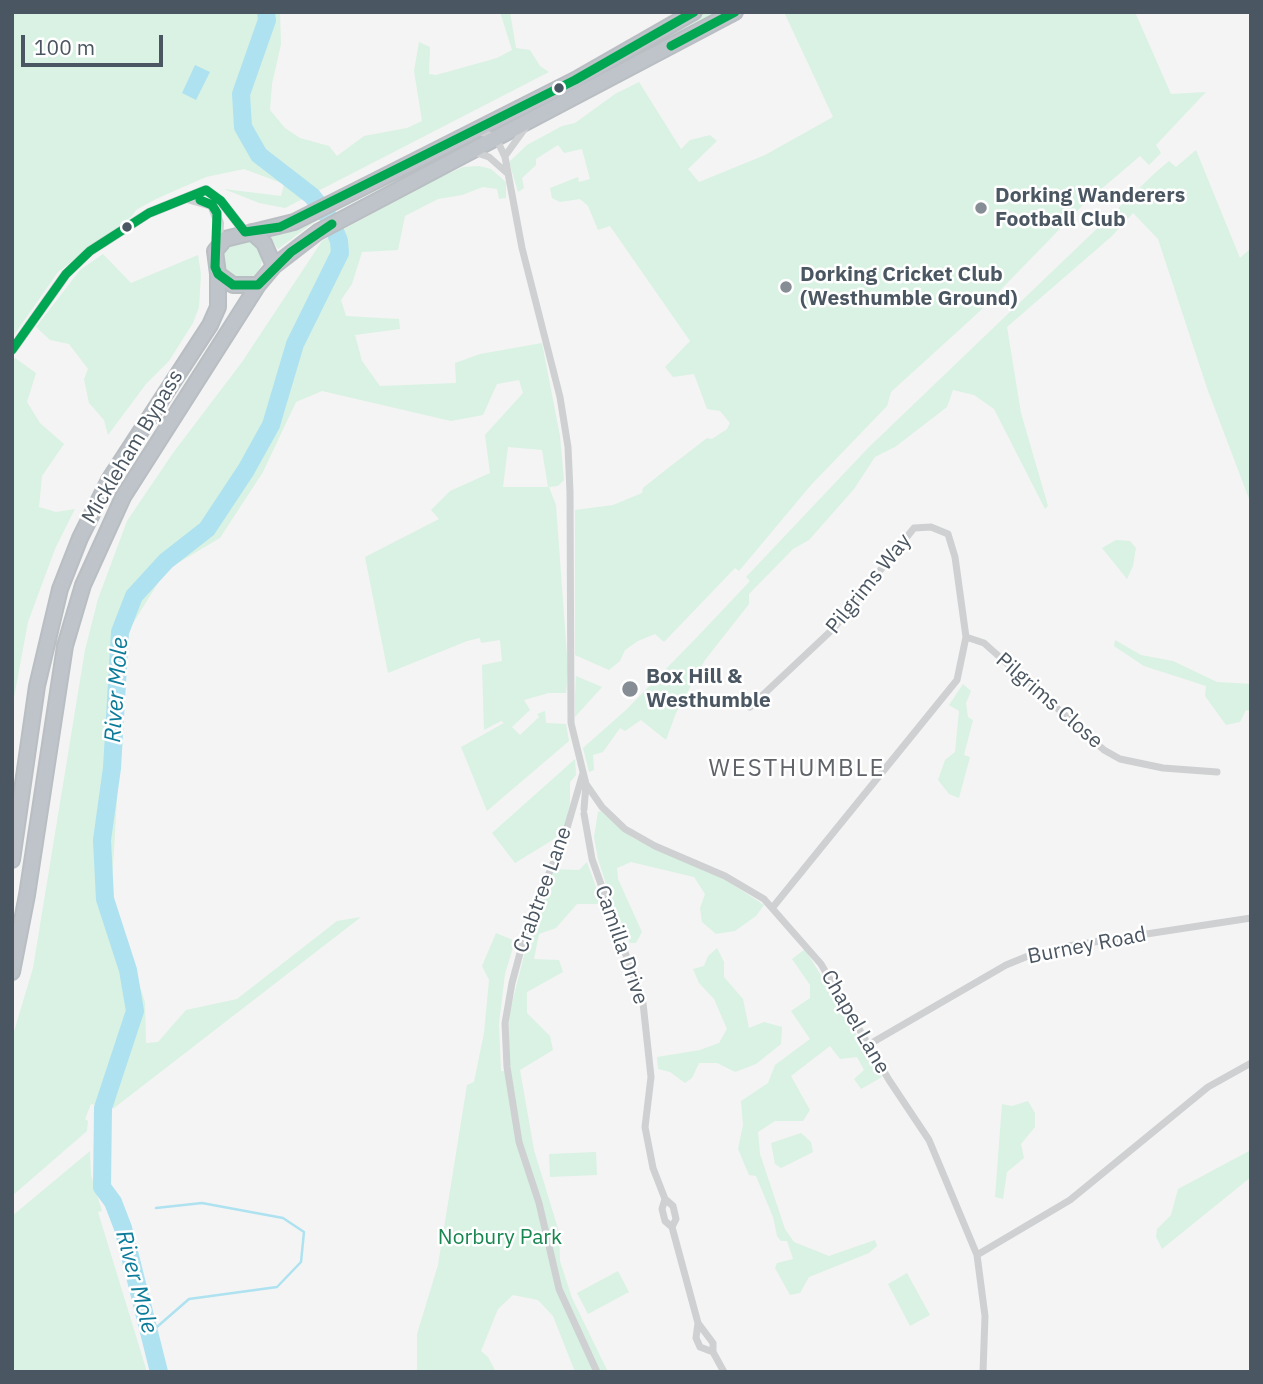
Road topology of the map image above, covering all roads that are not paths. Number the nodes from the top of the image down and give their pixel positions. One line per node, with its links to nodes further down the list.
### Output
1 (694, 12): 4 (highway)
2 (735, 12): 3 (highway)
3 (531, 121): 5 (highway); 7 (street)
4 (472, 130): 5 (street); 10 (highway)
5 (496, 138): 6 (highway); 7 (street, Chapel Lane)
6 (471, 151): 8 (street); 12 (highway)
7 (505, 157): 8 (street, Chapel Lane)
8 (509, 177): 18 (street, Chapel Lane)
9 (187, 198): 10 (main road); 11 (main road); 15 (main road)
10 (248, 232): 11 (highway); 12 (highway)
11 (218, 245): 13 (highway)
12 (274, 266): 14 (highway)
13 (218, 274): 14 (highway); 21 (highway, Mickleham Bypass)
14 (258, 285): 25 (highway, Mickleham Bypass)
15 (12, 350)
16 (966, 637): 17 (street, Pilgrims Way); 19 (street, Pilgrims Close); 22 (street, Pilgrims Way)
17 (750, 707)
18 (584, 772): 20 (street, Chapel Lane); 31 (street, Crabtree Lane)
19 (1217, 772)
20 (586, 784): 22 (street, Chapel Lane); 29 (street, Camilla Drive)
21 (12, 860)
22 (774, 907): 26 (street, Chapel Lane)
23 (1251, 910): 24 (street, Burney Road)
24 (1247, 918): 26 (street, Burney Road)
25 (12, 972)
26 (868, 1045): 28 (street, Chapel Lane)
27 (1251, 1063): 28 (street)
28 (976, 1255): 33 (street, Chapel Lane)
29 (698, 1324): 30 (street, Camilla Drive); 30 (street, Camilla Drive)
30 (713, 1352): 32 (street, Camilla Drive)
31 (597, 1372)
32 (724, 1372)
33 (983, 1372)

